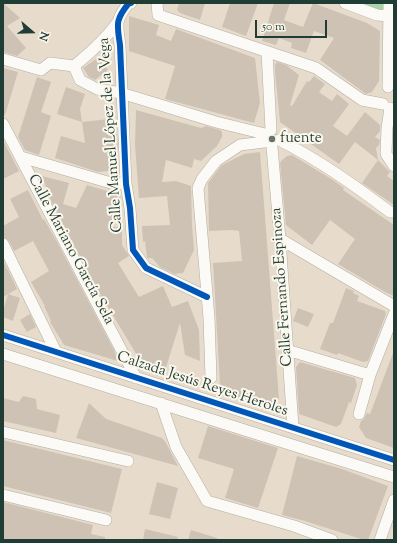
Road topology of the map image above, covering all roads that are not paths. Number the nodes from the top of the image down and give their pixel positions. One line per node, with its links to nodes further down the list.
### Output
1 (130, 3): 6 (street, Calle Manuel López de la Vega)
2 (157, 3): 7 (street)
3 (345, 3): 5 (street)
4 (389, 3): 5 (street)
5 (391, 12): 10 (street)
6 (117, 23): 9 (street); 11 (street, Calle Manuel López de la Vega)
7 (267, 52): 12 (street); 14 (street, Calle Fernando Espinoza)
8 (3, 59): 9 (street)
9 (74, 66): 11 (street)
10 (391, 86): 12 (street)
11 (121, 93): 14 (street); 17 (street, Calle Manuel López de la Vega)
12 (389, 106): 16 (street)
13 (3, 124): 15 (street, Calle Mariano García Sela)
14 (270, 138): 18 (street); 19 (street, Calle Fernando Espinoza); 21 (street)
15 (21, 157): 17 (street); 29 (street, Calle Mariano García Sela)
16 (394, 166)
17 (126, 184): 21 (street, Calle Manuel López de la Vega)
18 (394, 212)
19 (280, 239): 22 (street); 25 (street, Calle Fernando Espinoza)
20 (3, 244): 26 (street)
21 (207, 297): 30 (street)
22 (394, 306)
23 (394, 314): 28 (street)
24 (3, 335): 26 (street, Calzada Jesús Reyes Heroles)
25 (288, 350): 28 (street); 33 (street, Calle Fernando Espinoza)
26 (56, 352): 29 (street, Calzada Jesús Reyes Heroles)
27 (3, 354): 31 (street, Calzada Jesús Reyes Heroles)
28 (370, 375): 32 (street)
29 (136, 378): 33 (street, Calzada Jesús Reyes Heroles)
30 (211, 378)
31 (161, 403): 37 (street, Calzada Jesús Reyes Heroles); 41 (street)
32 (359, 414)
33 (293, 427): 35 (street, Calzada Jesús Reyes Heroles)
34 (3, 432): 36 (street)
35 (394, 460)
36 (128, 461)
37 (394, 477)
38 (3, 495): 40 (street)
39 (394, 500): 42 (street)
40 (106, 520)
41 (332, 540)
42 (380, 540)

